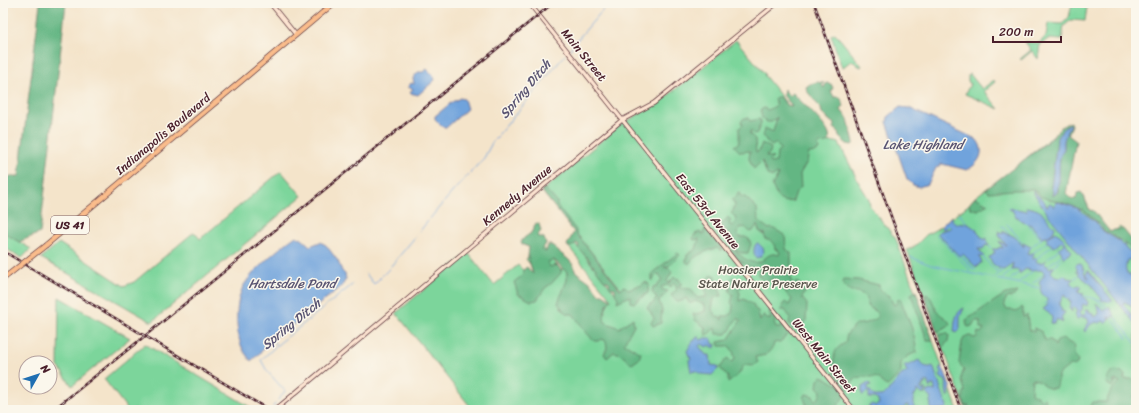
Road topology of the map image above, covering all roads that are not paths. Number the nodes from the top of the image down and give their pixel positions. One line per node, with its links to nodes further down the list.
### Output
1 (270, 3): 5 (street)
2 (334, 3): 5 (highway, Indianapolis Boulevard / US 41)
3 (529, 3): 6 (street, Main Street)
4 (777, 3): 6 (street, Kennedy Avenue)
5 (296, 35): 7 (highway, Indianapolis Boulevard / US 41, bridge)
6 (622, 120): 8 (street, East 53rd Avenue); 9 (street, Kennedy Avenue)
7 (3, 279)
8 (778, 315): 10 (street, West Main Street)
9 (275, 410)
10 (854, 410)

